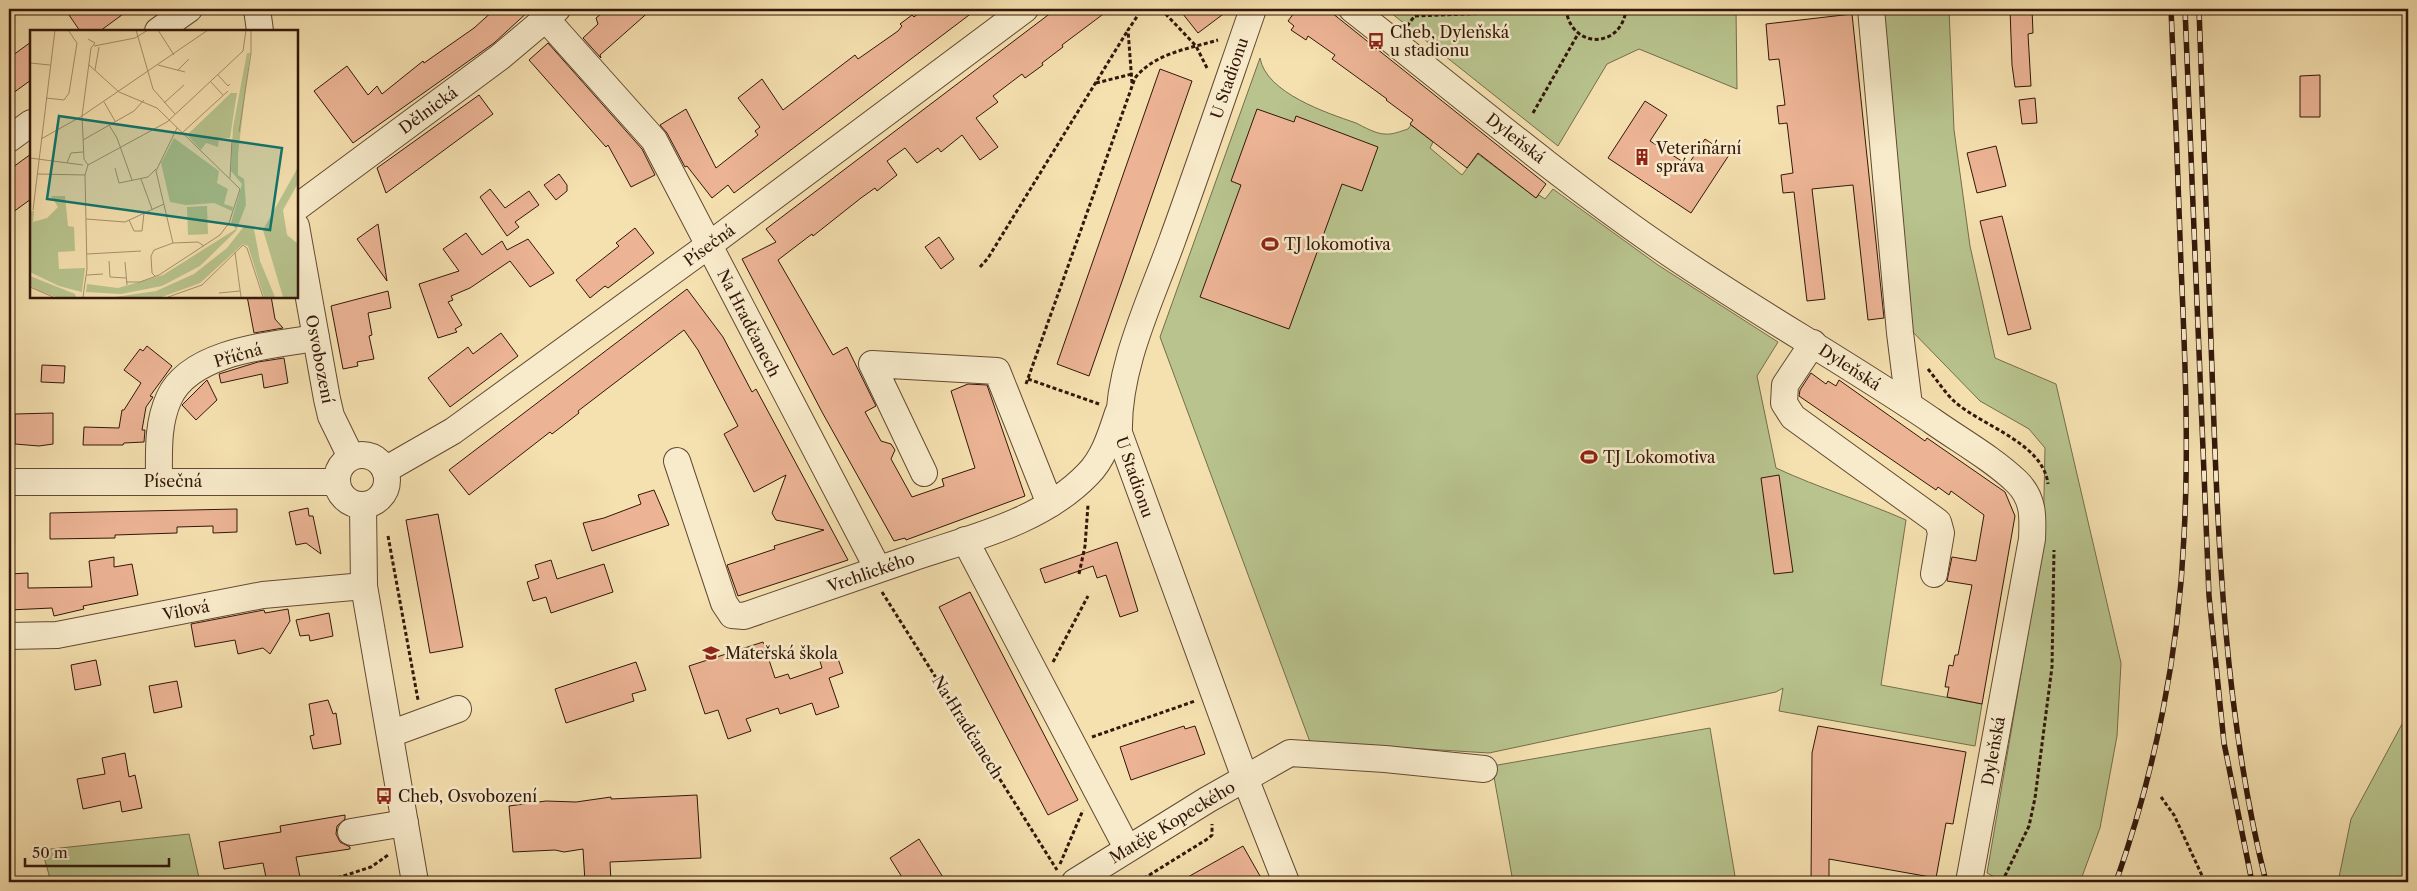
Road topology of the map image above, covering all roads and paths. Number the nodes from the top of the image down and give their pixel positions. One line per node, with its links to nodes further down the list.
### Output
1 (189, 9): 13 (street)
2 (257, 9): 14 (street)
3 (1025, 9): 27 (street, Písečná)
4 (1142, 9): 15 (path)
5 (1161, 9): 18 (path)
6 (1252, 9): 33 (street, U Stadionu)
7 (1352, 9): 30 (street, Dyleňská)
8 (1566, 9): 12 (path); 16 (path)
9 (1626, 9): 16 (path)
10 (1872, 9): 32 (street)
11 (552, 14): 25 (street, Dělnická); 27 (street, Na Hradčanech)
12 (1415, 16)
13 (159, 30)
14 (260, 30)
15 (1128, 30): 19 (path); 20 (path)
16 (1578, 34): 22 (path)
17 (1223, 38): 18 (path)
18 (1196, 46): 21 (path)
19 (1132, 74): 20 (path); 21 (path)
20 (1095, 83): 28 (path)
21 (1132, 84): 31 (path)
22 (1533, 113)
23 (30, 124): 24 (street)
24 (9, 139)
25 (298, 207)
26 (298, 237): 29 (street, Osvobození)
27 (709, 245): 37 (street, Písečná); 47 (street, Na Hradčanech)
28 (980, 267)
29 (316, 338): 35 (street, Osvobození); 40 (street, Příčná)
30 (1813, 343): 32 (street, Dyleňská); 49 (street)
31 (1028, 379): 33 (path); 34 (path)
32 (1909, 405): 72 (street, Dyleňská)
33 (1119, 410): 39 (street, Vrchlického); 54 (street, U Stadionu)
34 (1015, 416): 38 (street); 43 (street)
35 (351, 457): 37 (street); 42 (street)
36 (677, 461): 47 (street, Vrchlického)
37 (385, 470): 44 (street)
38 (924, 473)
39 (1089, 473): 43 (street, Vrchlického); 48 (path)
40 (159, 481): 41 (street, Písečná); 42 (street, Písečná)
41 (9, 482)
42 (336, 482): 44 (street)
43 (1050, 504): 46 (street, Vrchlického)
44 (363, 506): 50 (street)
45 (388, 536): 56 (path)
46 (965, 540): 47 (street, Vrchlického); 53 (street)
47 (874, 571): 67 (path, Na Hradčanech)
48 (1079, 574)
49 (1934, 574)
50 (364, 586): 52 (street, Vilová); 57 (street)
51 (1088, 596): 53 (path)
52 (9, 636)
53 (1041, 684): 58 (street)
54 (1214, 694): 58 (path); 60 (street, U Stadionu)
55 (458, 710): 56 (street)
56 (422, 722): 57 (street)
57 (390, 734): 64 (street)
58 (1072, 744): 61 (street)
59 (1484, 769): 60 (street, Matěje Kopeckého)
60 (1245, 778): 63 (street, Matěje Kopeckého); 71 (street, U Stadionu)
61 (1093, 784): 66 (street); 67 (path)
62 (2161, 798): 73 (path)
63 (1207, 800): 66 (street, Matěje Kopeckého); 70 (path)
64 (406, 830): 65 (street); 68 (path); 69 (street)
65 (351, 832)
66 (1127, 848): 67 (street, Matěje Kopeckého)
67 (1065, 876)
68 (325, 882)
69 (415, 882)
70 (1138, 882)
71 (1286, 882)
72 (1969, 882)
73 (2205, 882)

